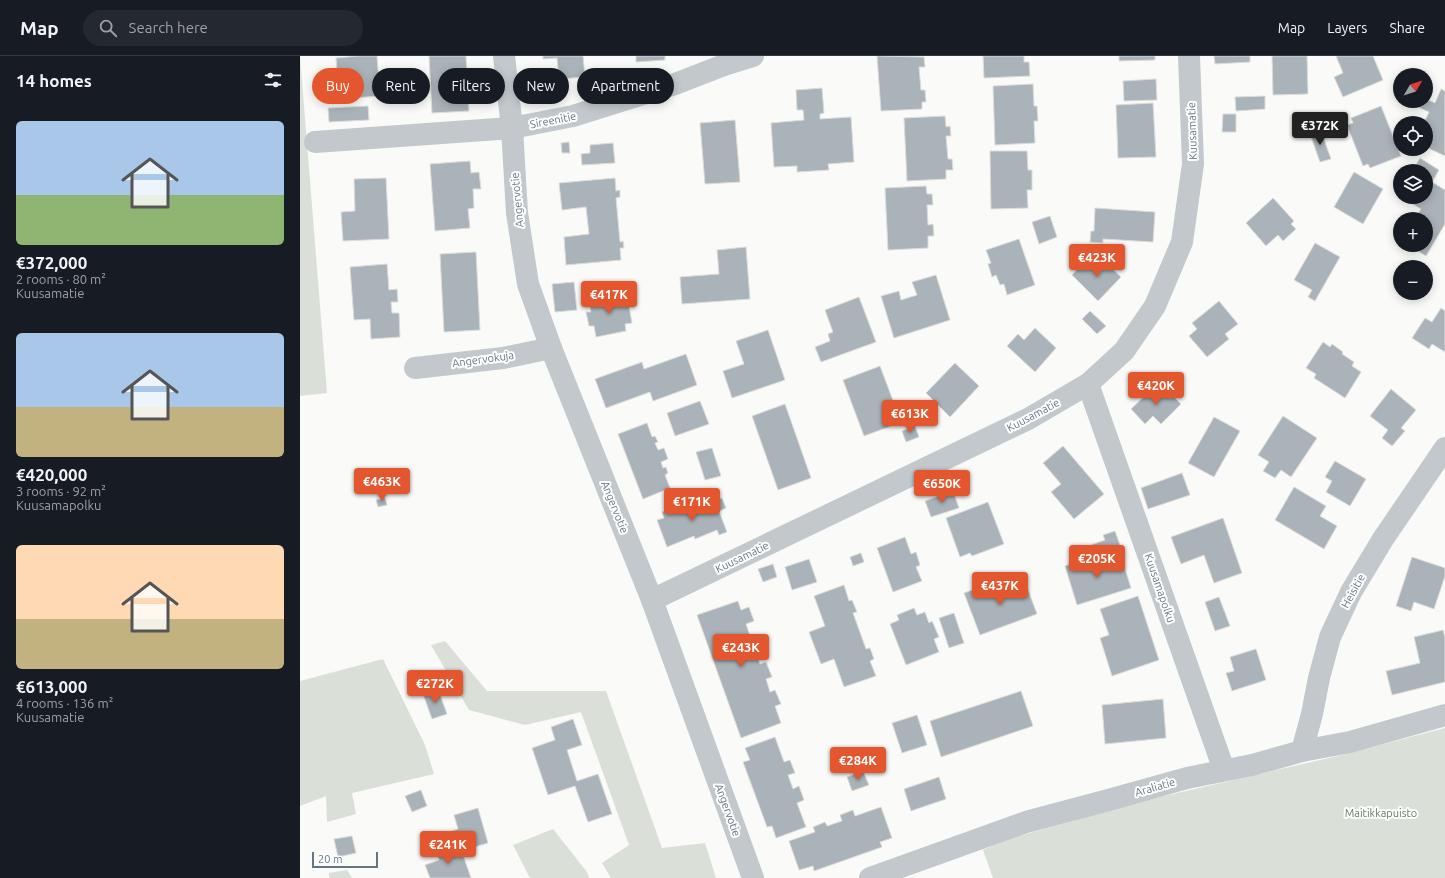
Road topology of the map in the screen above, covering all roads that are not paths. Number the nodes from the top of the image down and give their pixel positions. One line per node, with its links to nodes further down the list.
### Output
1 (504, 56): 4 (street, Angervotie)
2 (753, 56): 4 (street, Sireenitie)
3 (1189, 56): 8 (street, Kuusamatie)
4 (512, 128): 5 (street); 6 (street, Angervotie)
5 (315, 142)
6 (551, 348): 7 (street, Angervokuja); 10 (street, Angervotie)
7 (415, 368)
8 (1088, 384): 10 (street, Kuusamatie); 13 (street, Kuusamapolku)
9 (1445, 448): 12 (street, Heisitie)
10 (652, 600): 14 (street, Angervotie)
11 (1445, 715): 12 (street, Araliatie)
12 (1302, 752): 13 (street, Araliatie)
13 (1224, 770): 15 (street, Araliatie)
14 (753, 878)
15 (870, 878)

